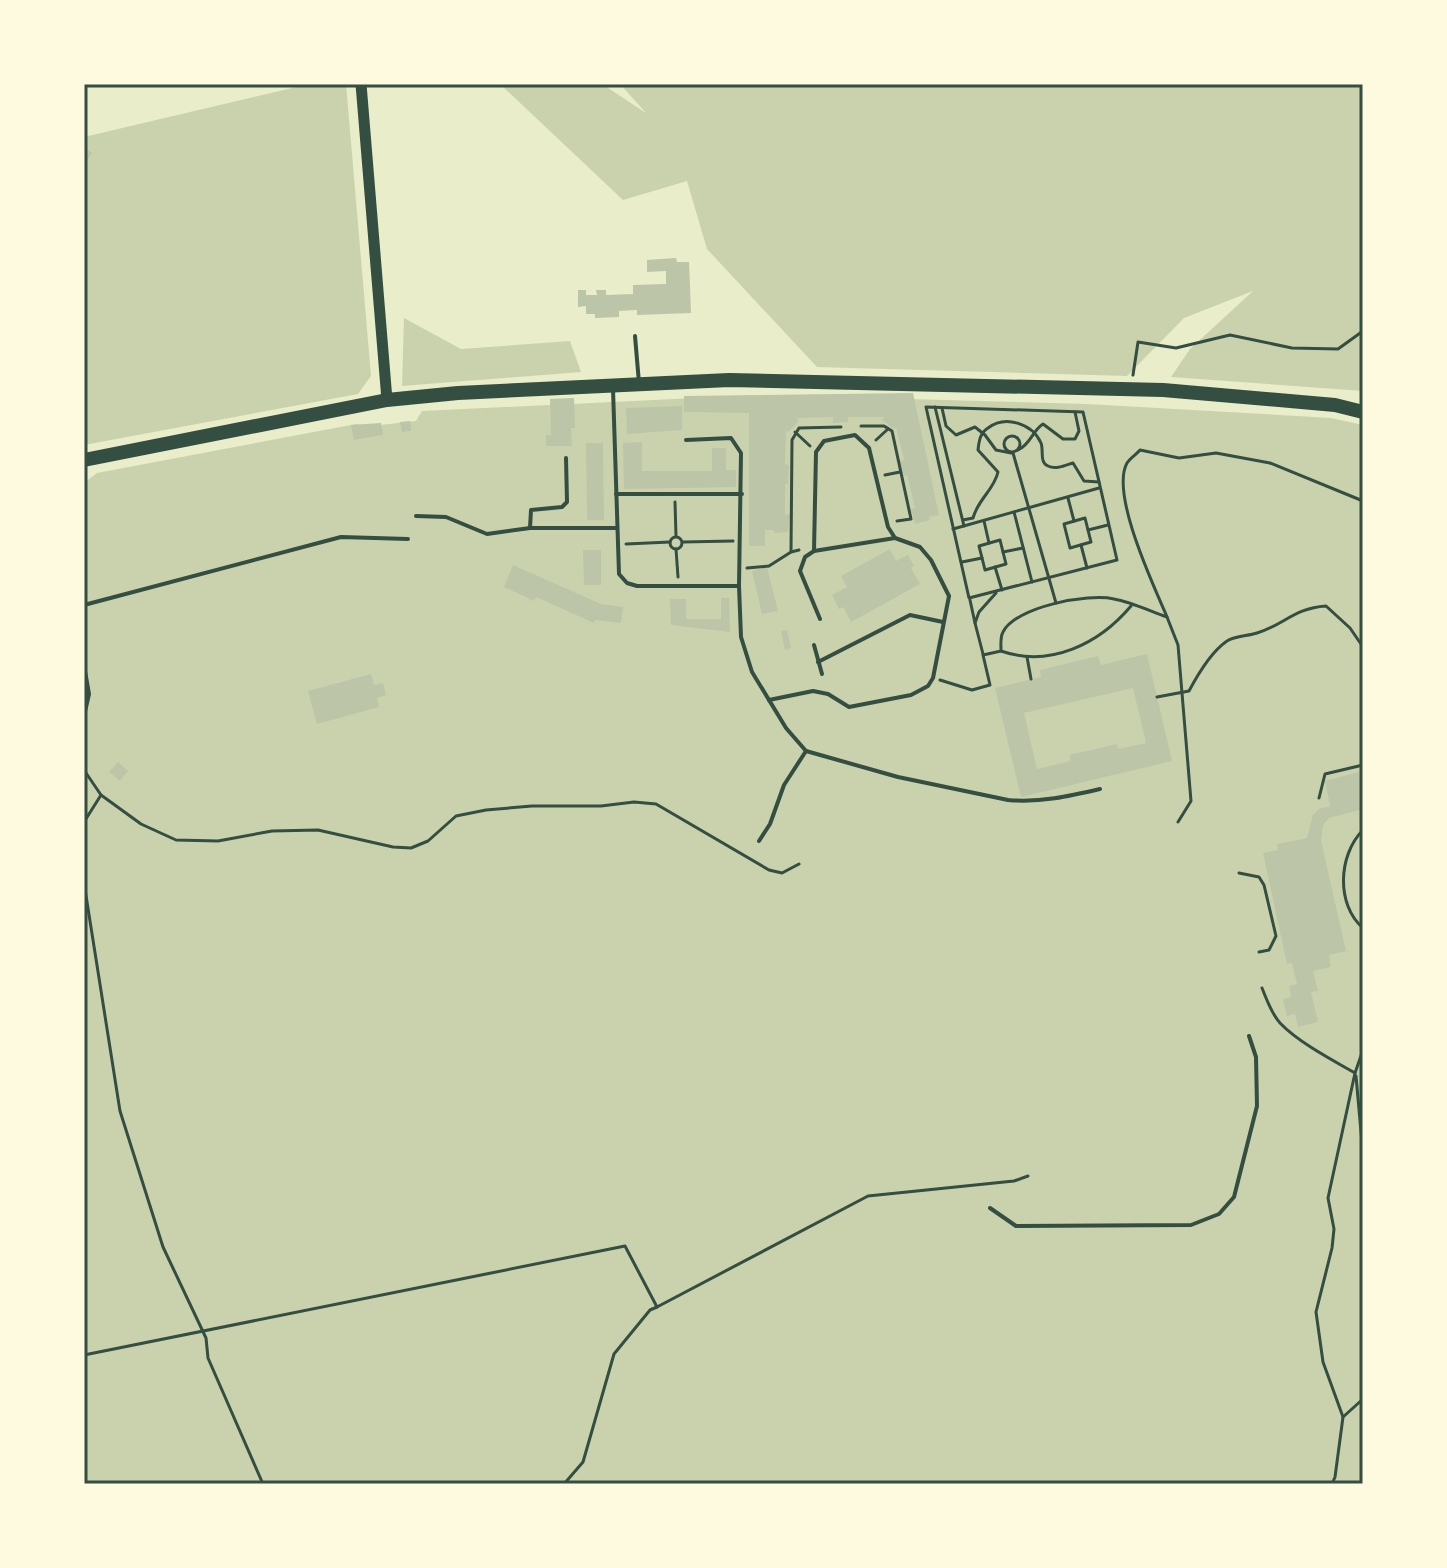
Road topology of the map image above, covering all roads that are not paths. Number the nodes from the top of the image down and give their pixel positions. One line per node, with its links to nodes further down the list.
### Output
1 (361, 84): 5 (main road)
2 (635, 336): 3 (lane)
3 (639, 385): 4 (highway); 6 (highway)
4 (613, 387): 5 (highway); 10 (lane)
5 (387, 400): 9 (highway)
6 (1363, 412)
7 (686, 440): 11 (lane)
8 (566, 458): 13 (lane)
9 (84, 460)
10 (616, 494): 11 (lane); 14 (lane)
11 (742, 494): 18 (lane)
12 (416, 516): 13 (lane)
13 (530, 528): 14 (lane)
14 (617, 528): 18 (lane)
15 (895, 538): 17 (lane); 17 (lane); 21 (lane)
16 (408, 539): 19 (lane)
17 (814, 549): 20 (lane)
18 (739, 586): 26 (lane)
19 (84, 605)
20 (820, 619)
21 (943, 622): 23 (lane); 26 (lane)
22 (814, 645): 23 (lane)
23 (818, 662): 25 (lane)
24 (84, 665): 27 (lane)
25 (822, 674)
26 (769, 700): 28 (lane)
27 (84, 716)
28 (806, 751): 29 (lane); 30 (lane)
29 (1100, 789)
30 (759, 841)
31 (1249, 1036): 32 (lane)
32 (990, 1208)

